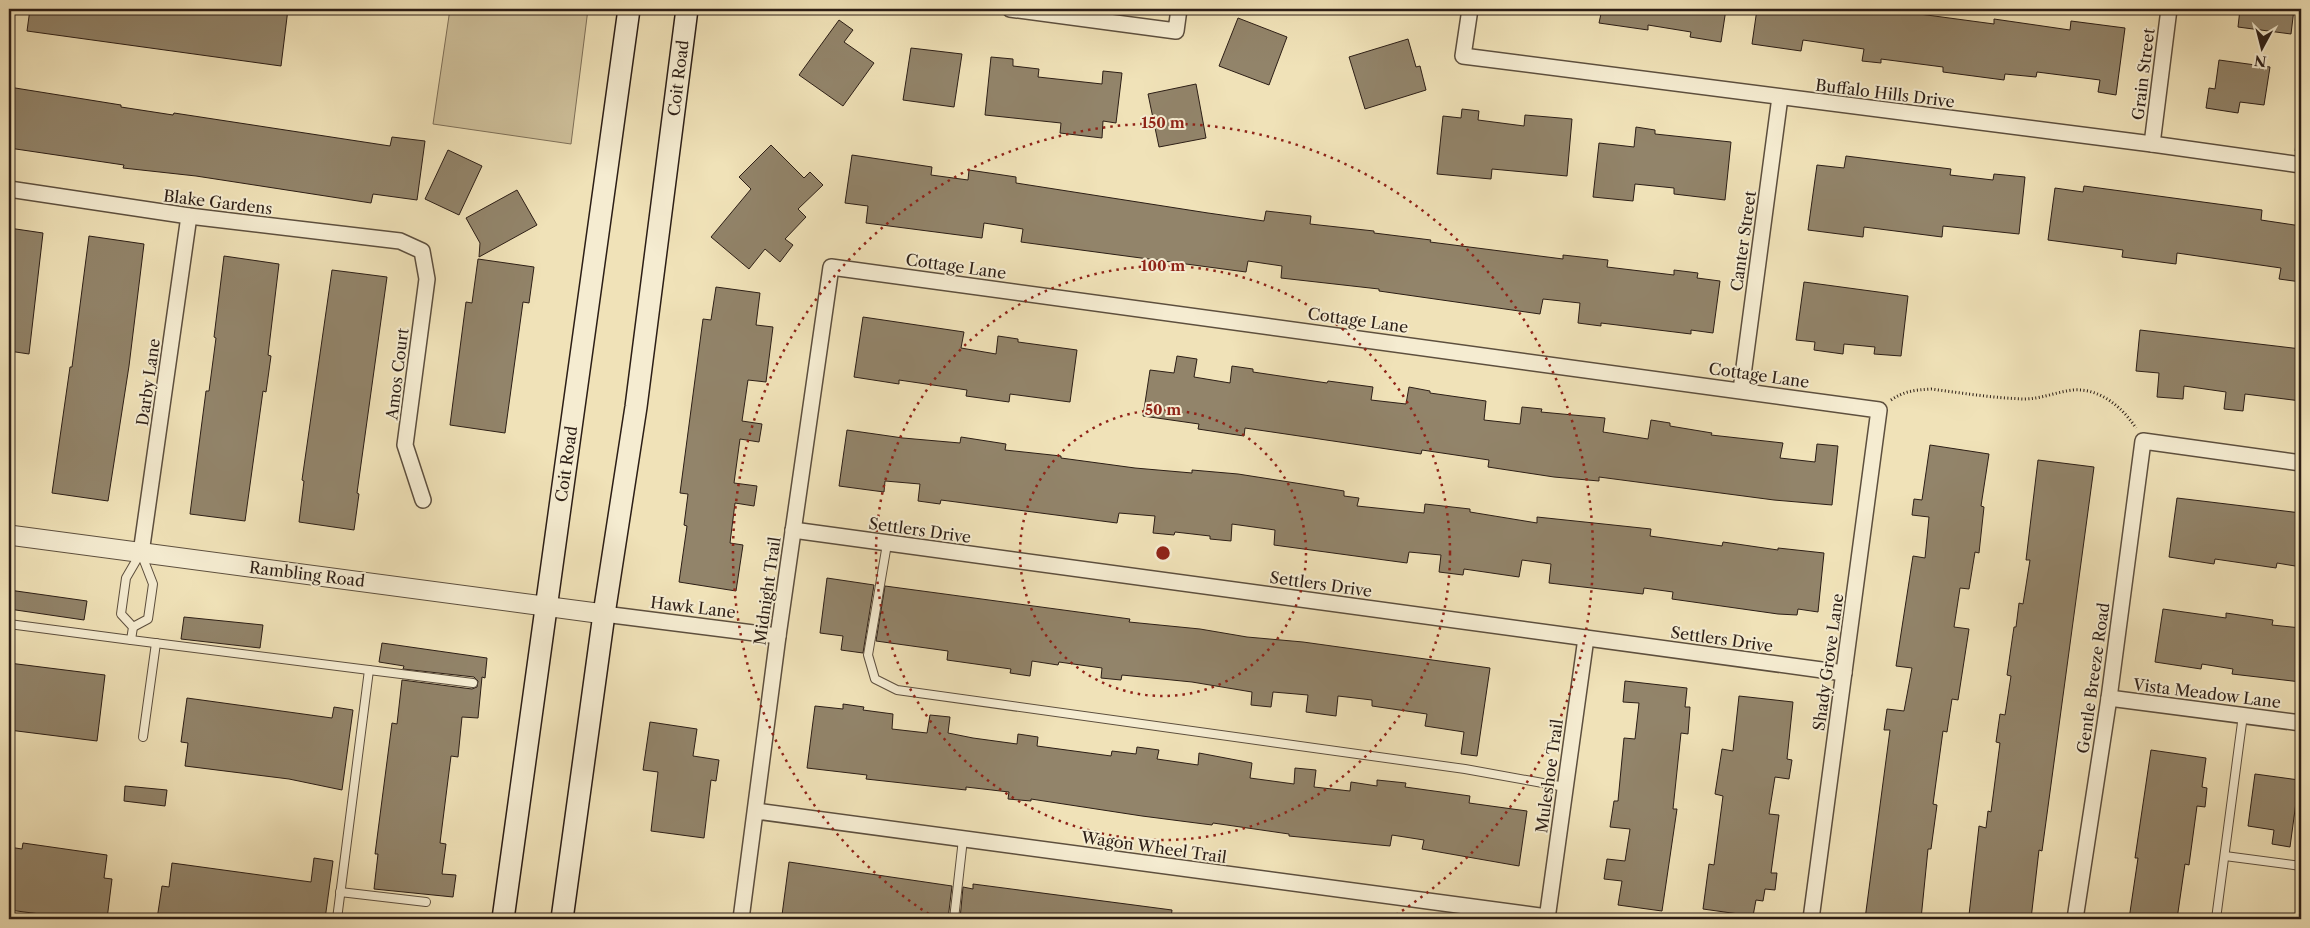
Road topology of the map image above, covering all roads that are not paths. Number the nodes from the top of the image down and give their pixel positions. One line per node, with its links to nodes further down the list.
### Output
1 (629, 9): 22 (main road, Coit Road)
2 (687, 9): 23 (main road, Coit Road)
3 (1010, 9): 4 (street)
4 (1179, 9)
5 (1470, 9): 7 (street, Buffalo Hills Drive)
6 (2169, 9): 8 (street, Grain Street)
7 (1780, 97): 8 (street, Buffalo Hills Drive); 14 (street, Canter Street)
8 (2152, 144): 9 (street, Buffalo Hills Drive)
9 (2301, 165)
10 (9, 189): 11 (street, Blake Gardens)
11 (189, 216): 12 (street, Blake Gardens); 21 (street, Darby Lane)
12 (422, 251): 17 (street, Amos Court)
13 (831, 267): 14 (street, Cottage Lane); 18 (street, Midnight Trail)
14 (1741, 390): 15 (street, Cottage Lane)
15 (1880, 410): 31 (street, Shady Grove Lane)
16 (2301, 463): 33 (street, Gentle Breeze Road)
17 (423, 500)
18 (793, 530): 20 (street, Settlers Drive); 26 (street, Midnight Trail)
19 (9, 534): 21 (street, Rambling Road)
20 (887, 544): 27 (street, Settlers Drive); 37 (lane)
21 (141, 553): 22 (street, Rambling Road); 25 (lane); 25 (lane)
22 (546, 607): 23 (street, Rambling Road); 46 (main road, Coit Road)
23 (604, 614): 26 (street, Hawk Lane); 47 (main road, Coit Road)
24 (9, 624): 28 (lane)
25 (133, 627): 28 (lane)
26 (778, 636): 38 (street, Midnight Trail)
27 (1586, 638): 31 (street, Settlers Drive); 37 (street, Muleshoe Trail)
28 (131, 640): 29 (lane)
29 (156, 643): 30 (lane); 36 (lane)
30 (369, 670): 32 (lane); 42 (lane)
31 (1844, 673): 50 (street, Shady Grove Lane)
32 (473, 682)
33 (2109, 698): 34 (street, Vista Meadow Lane); 51 (street, Gentle Breeze Road)
34 (2243, 715): 35 (street, Vista Meadow Lane); 40 (lane)
35 (2301, 723)
36 (143, 738)
37 (1565, 786): 44 (street, Muleshoe Trail)
38 (756, 811): 39 (street, Wagon Wheel Trail); 48 (street, Midnight Trail)
39 (963, 839): 44 (street, Wagon Wheel Trail); 49 (lane)
40 (2225, 856): 41 (lane); 52 (lane)
41 (2301, 866)
42 (340, 892): 43 (lane); 45 (lane)
43 (426, 902)
44 (1547, 918)
45 (337, 919)
46 (503, 919)
47 (562, 919)
48 (741, 919)
49 (954, 919)
50 (1811, 919)
51 (2075, 919)
52 (2216, 919)

